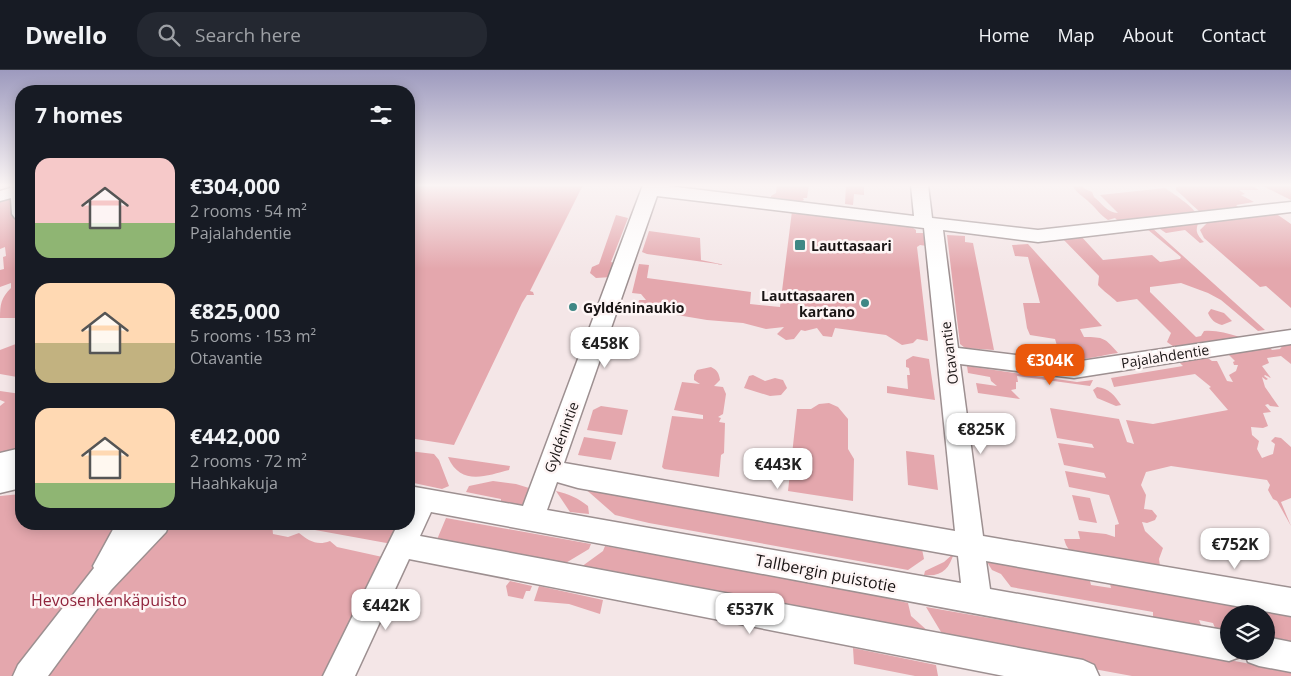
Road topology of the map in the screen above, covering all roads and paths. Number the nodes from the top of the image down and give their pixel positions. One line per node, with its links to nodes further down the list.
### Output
1 (641, 213): 10 (street, Gyldénintie)
2 (848, 213): 5 (street)
3 (926, 213): 5 (street, Otavantie)
4 (1236, 213): 5 (street)
5 (928, 224): 7 (street, Otavantie)
6 (1291, 337): 7 (street, Pajalahdentie)
7 (949, 355): 19 (street, Otavantie)
8 (15, 459): 9 (street)
9 (0, 463)
10 (549, 469): 14 (street, Gyldénintie); 19 (street)
11 (15, 478): 12 (street)
12 (0, 482)
13 (416, 498): 14 (street, Tallbergin puistotie)
14 (531, 519): 21 (street, Tallbergin puistotie)
15 (126, 530): 20 (street)
16 (150, 530): 20 (street)
17 (406, 530): 18 (street, Tallbergin puistotie)
18 (402, 545): 26 (street); 28 (street, Tallbergin puistotie)
19 (972, 545): 21 (street, Otavantie); 22 (street)
20 (101, 581): 27 (street)
21 (977, 601): 23 (street, Tallbergin puistotie)
22 (1291, 602)
23 (1220, 644)
24 (1275, 654): 25 (street)
25 (1291, 657)
26 (983, 667): 29 (street)
27 (29, 676)
28 (339, 676)
29 (1083, 676)

